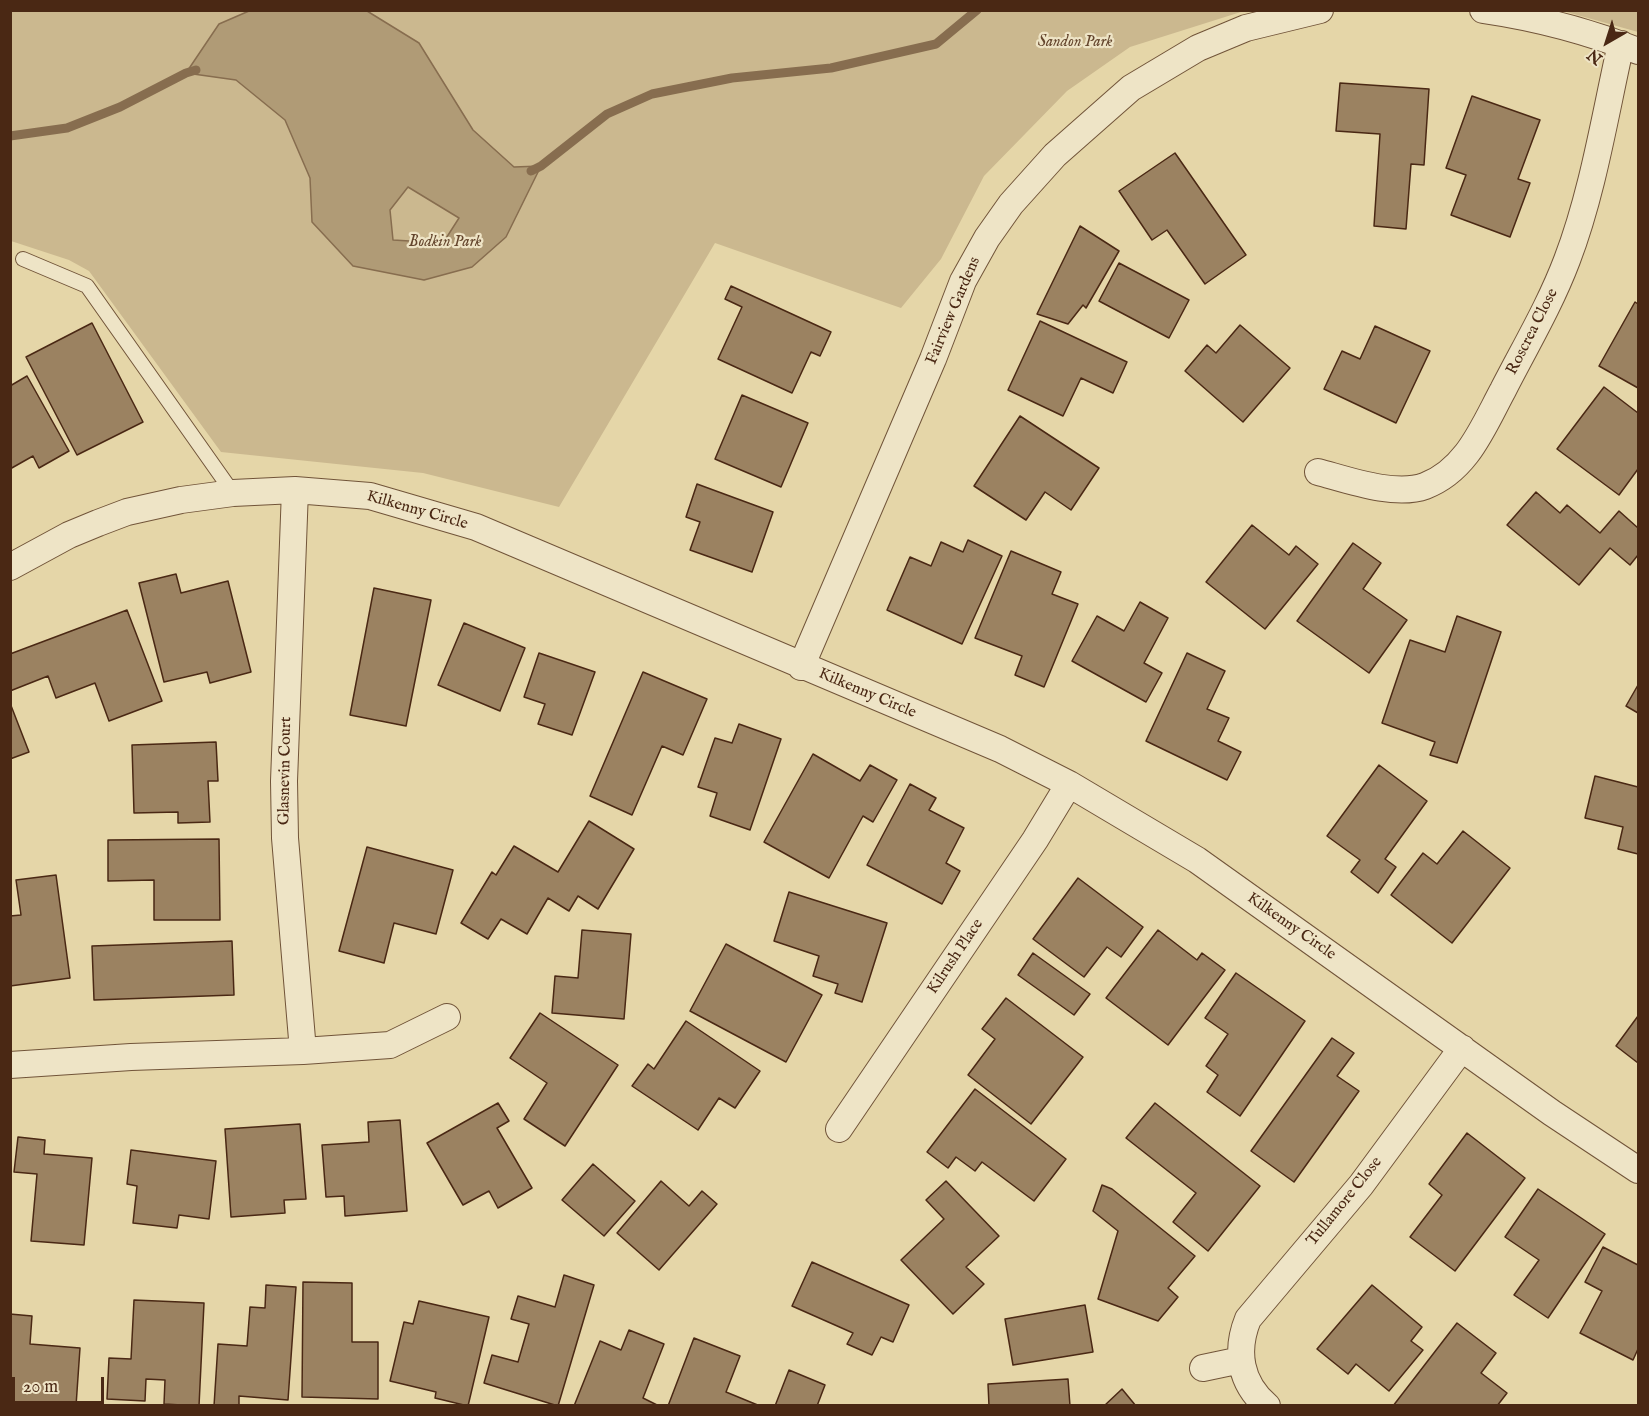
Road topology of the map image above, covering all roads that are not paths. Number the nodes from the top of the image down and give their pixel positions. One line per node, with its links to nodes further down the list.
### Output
1 (1320, 10): 9 (street, Fairview Gardens)
2 (1483, 10): 3 (street)
3 (1630, 48): 5 (street, Roscrea Close)
4 (23, 259): 7 (lane)
5 (1318, 472)
6 (295, 489): 7 (street, Kilkenny Circle); 9 (street, Kilkenny Circle); 13 (street, Glasnevin Court)
7 (233, 493): 8 (street, Kilkenny Circle)
8 (10, 567)
9 (801, 667): 10 (street, Kilkenny Circle)
10 (1069, 784): 12 (street, Kilkenny Circle); 15 (street, Kilrush Place)
11 (447, 1017): 13 (street)
12 (1462, 1048): 16 (street, Kilkenny Circle); 17 (street, Tullamore Close)
13 (303, 1051): 14 (street)
14 (10, 1065)
15 (840, 1129)
16 (1638, 1170)
17 (1241, 1360): 18 (street); 19 (street, Tullamore Close)
18 (1203, 1368)
19 (1268, 1406)

